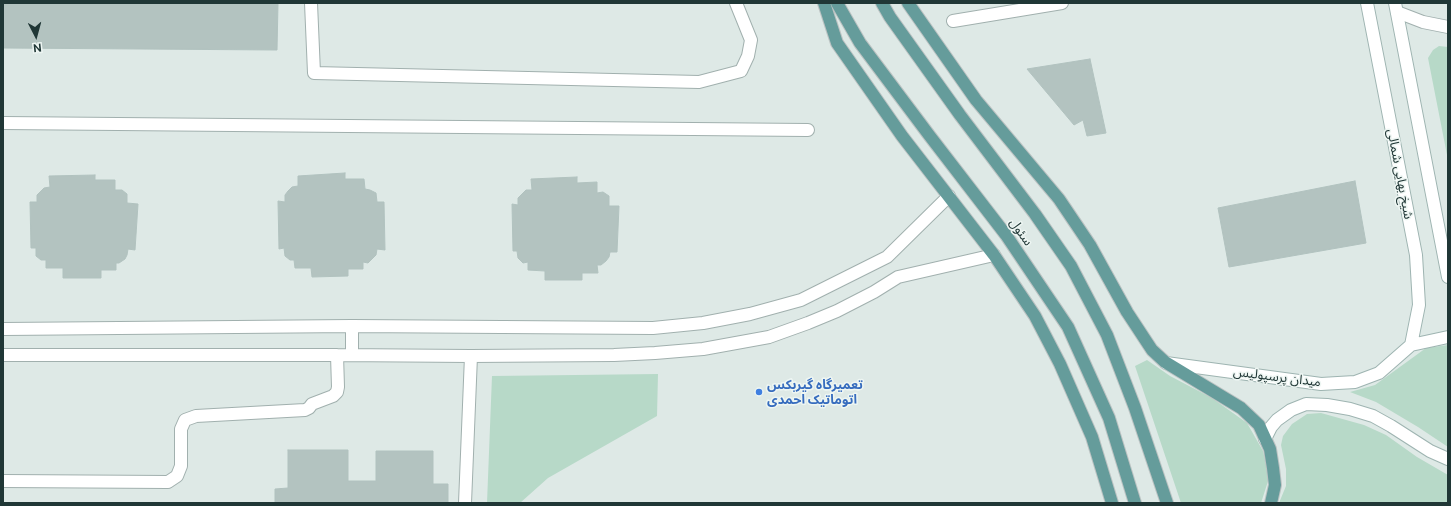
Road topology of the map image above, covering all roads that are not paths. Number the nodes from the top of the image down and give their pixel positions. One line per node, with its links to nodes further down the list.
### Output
1 (311, 3): 2 (street)
2 (736, 3)
3 (824, 3): 14 (main road)
4 (837, 3): 31 (main road, سئول)
5 (882, 3): 32 (main road, سئول)
6 (908, 3): 25 (main road)
7 (1062, 3): 10 (street)
8 (1367, 3): 20 (street, شیخ بهایی شمالی)
9 (1396, 7): 11 (street); 16 (street)
10 (952, 21)
11 (1448, 27)
12 (3, 122): 13 (street)
13 (808, 130)
14 (948, 196): 15 (main road); 17 (street)
15 (994, 255): 24 (street); 30 (main road)
16 (1448, 277)
17 (352, 326): 18 (street); 23 (street)
18 (3, 329)
19 (1448, 337): 20 (street, میدان پرسپولیس)
20 (1412, 345): 25 (street, میدان پرسپولیس)
21 (3, 355): 22 (street)
22 (337, 355): 23 (street); 28 (street)
23 (352, 355): 24 (street)
24 (471, 356): 29 (street)
25 (1165, 362): 26 (main road)
26 (1265, 439): 27 (street); 33 (main road)
27 (1448, 459)
28 (3, 481)
29 (464, 503)
30 (1112, 503)
31 (1135, 503)
32 (1167, 503)
33 (1271, 503)

